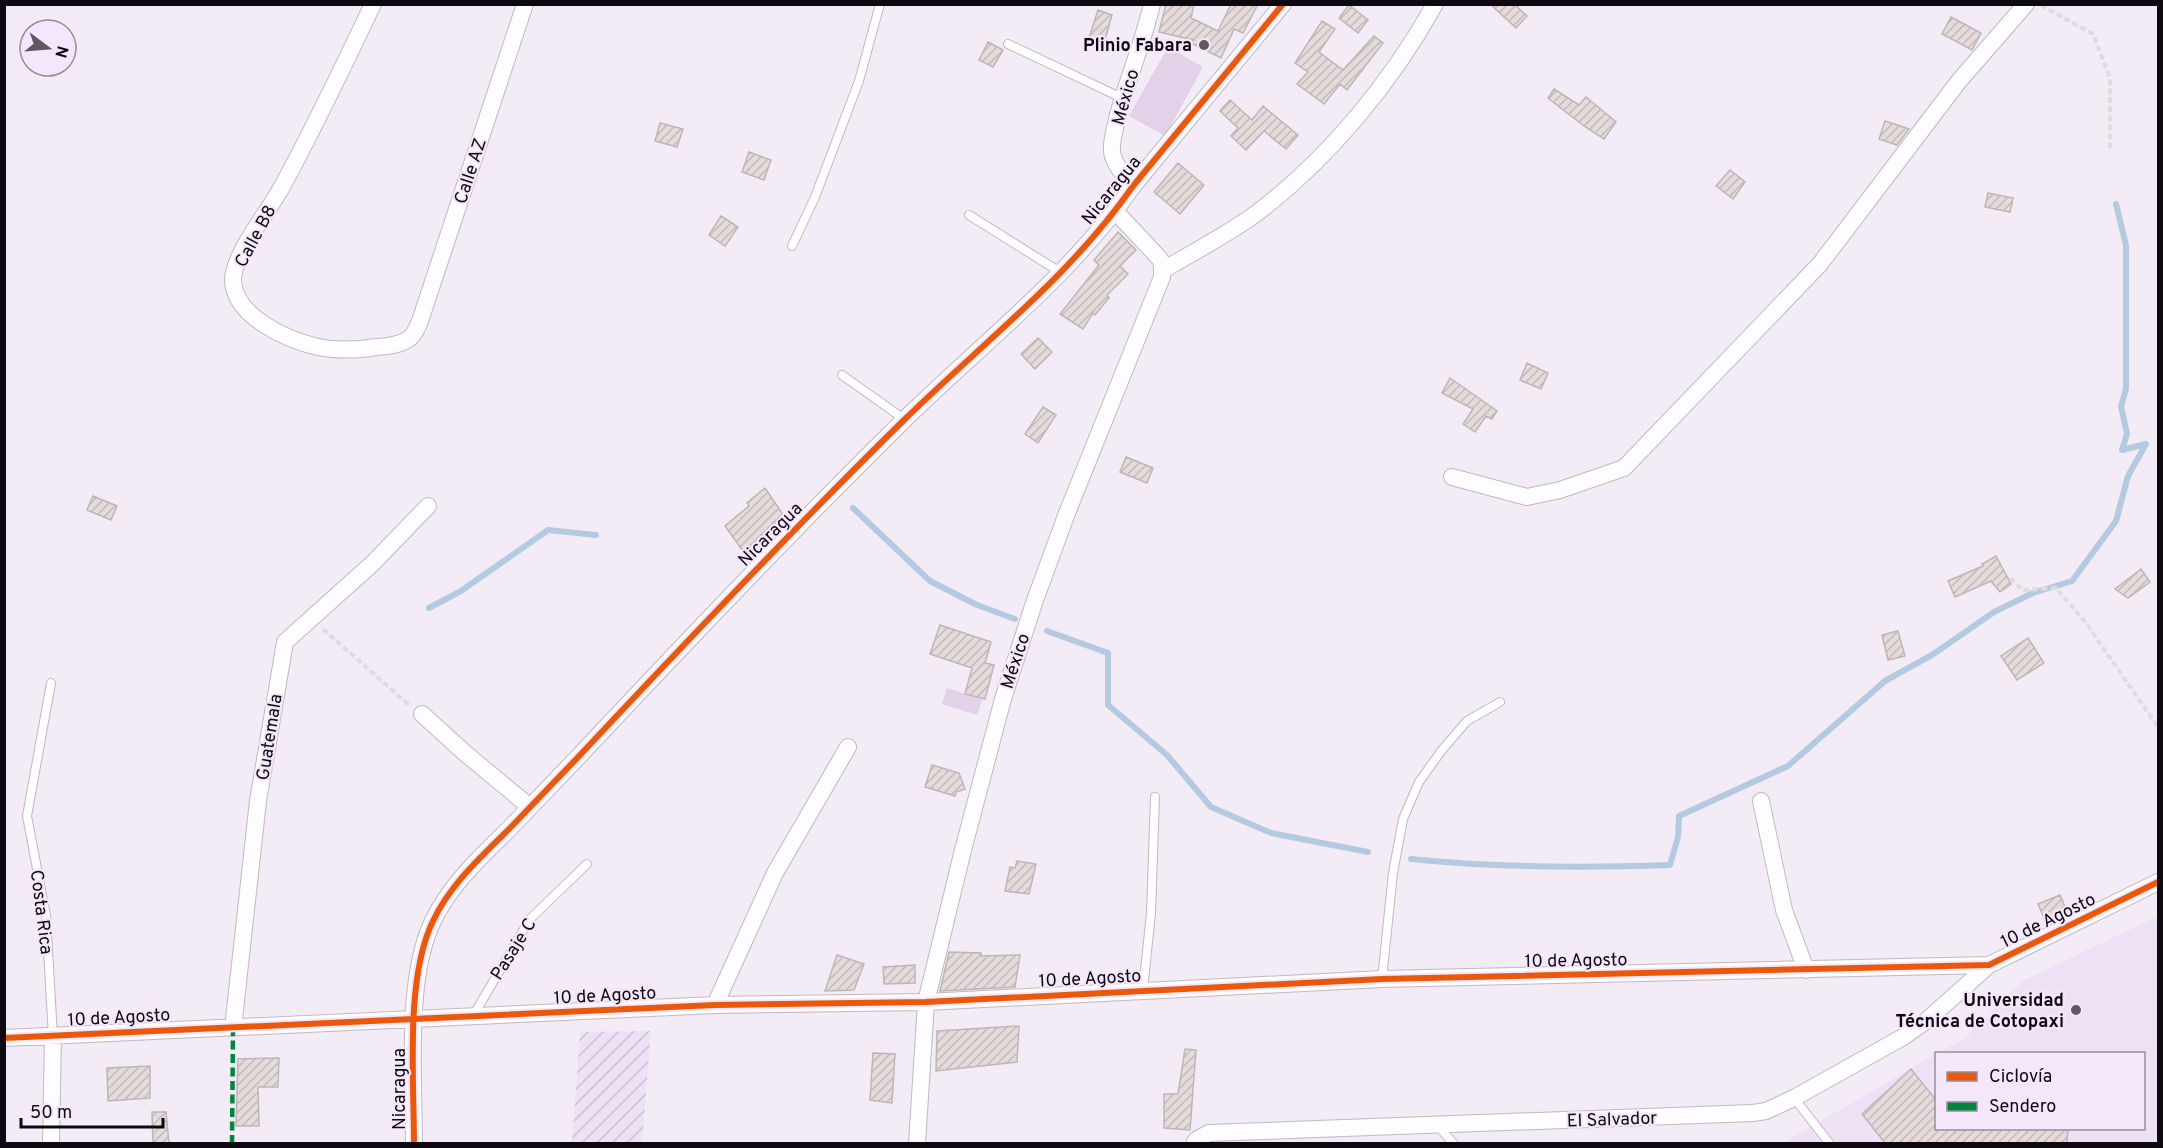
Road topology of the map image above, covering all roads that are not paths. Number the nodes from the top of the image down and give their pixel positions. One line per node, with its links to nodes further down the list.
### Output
1 (373, 4): 16 (street, Calle B8)
2 (525, 4): 16 (street, Calle AZ)
3 (880, 4): 13 (lane)
4 (1152, 4): 9 (street, México)
5 (1283, 4): 10 (street, Nicaragua)
6 (1435, 4): 14 (street)
7 (2026, 4): 19 (street)
8 (1008, 44): 9 (lane)
9 (1122, 98): 10 (street, México)
10 (1133, 186): 11 (street, Nicaragua)
11 (1115, 211): 14 (street); 15 (street, Nicaragua)
12 (969, 215): 15 (lane)
13 (792, 246)
14 (1163, 270): 34 (street, México)
15 (1060, 272): 18 (street, Nicaragua)
16 (411, 337)
17 (842, 375): 18 (lane)
18 (904, 419): 27 (street, Nicaragua)
19 (1452, 477)
20 (428, 506): 38 (street, Guatemala)
21 (51, 683): 39 (lane, Costa Rica)
22 (1500, 702): 32 (lane)
23 (422, 714): 27 (street)
24 (848, 747): 35 (street)
25 (1155, 797): 33 (lane)
26 (1761, 801): 31 (street)
27 (530, 807): 37 (street, Nicaragua)
28 (587, 864): 36 (lane, Pasaje C)
29 (2158, 882): 30 (street, 10 de Agosto)
30 (1989, 965): 31 (street, 10 de Agosto); 41 (street, El Salvador)
31 (1806, 970): 32 (street, 10 de Agosto)
32 (1382, 979): 33 (street, 10 de Agosto)
33 (1143, 990): 34 (street, 10 de Agosto)
34 (926, 1002): 35 (street, 10 de Agosto); 45 (street, México)
35 (715, 1005): 36 (street, 10 de Agosto)
36 (472, 1016): 37 (street, 10 de Agosto)
37 (414, 1019): 38 (street, 10 de Agosto); 44 (street, Nicaragua)
38 (233, 1029): 39 (street, 10 de Agosto)
39 (53, 1036): 40 (street, 10 de Agosto); 43 (street, Costa Rica)
40 (4, 1038)
41 (1794, 1098): 42 (street, El Salvador); 48 (lane)
42 (1437, 1125): 46 (street, El Salvador); 47 (lane)
43 (51, 1143)
44 (414, 1143)
45 (917, 1143)
46 (1194, 1143)
47 (1454, 1143)
48 (1830, 1143)

